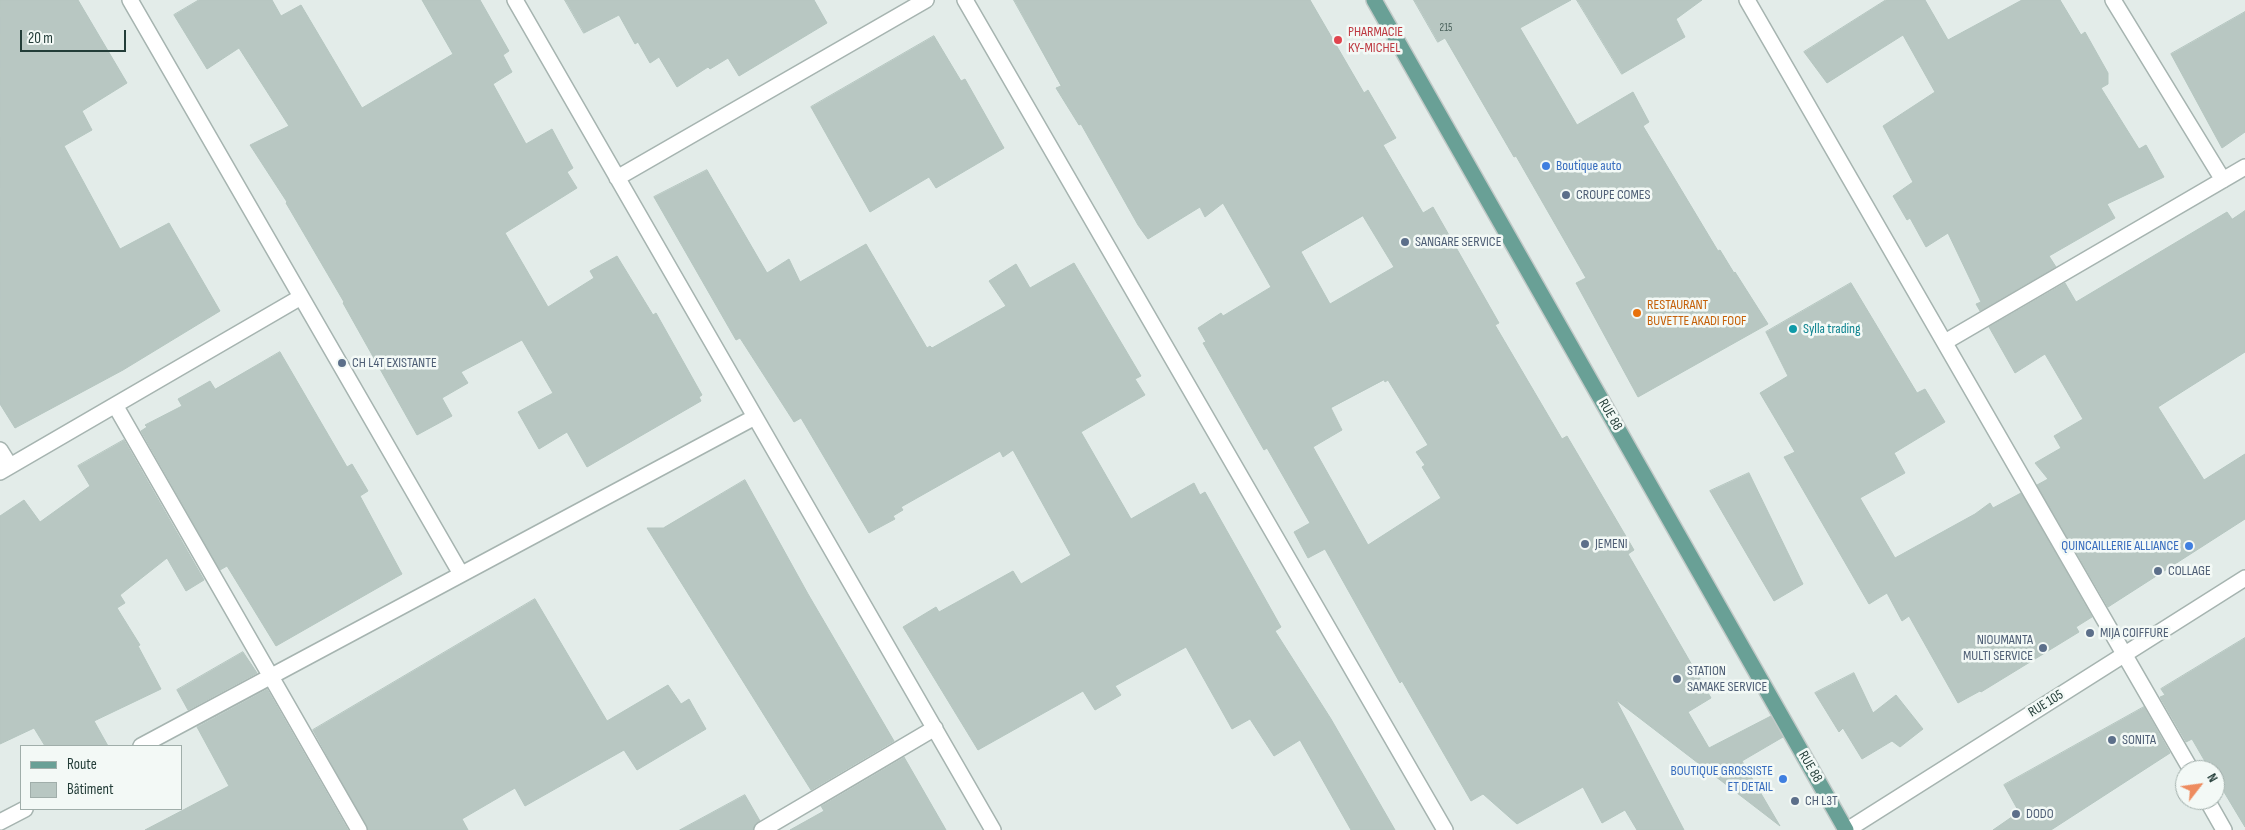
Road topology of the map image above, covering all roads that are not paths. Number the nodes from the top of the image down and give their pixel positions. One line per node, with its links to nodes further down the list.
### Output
1 (130, 0): 11 (street)
2 (514, 0): 9 (street)
3 (926, 0): 9 (street)
4 (965, 0): 30 (street)
5 (1374, 0): 31 (main road, RUE 88)
6 (1747, 0): 12 (street)
7 (2113, 0): 10 (street)
8 (2245, 167): 10 (street)
9 (617, 178): 14 (street)
10 (2223, 180): 12 (street)
11 (301, 297): 13 (street); 17 (street)
12 (1945, 342): 19 (street)
13 (115, 405): 16 (street); 20 (street)
14 (755, 417): 17 (street); 21 (street)
15 (0, 450): 16 (street)
16 (5, 469)
17 (462, 574): 20 (street)
18 (2245, 578): 19 (street, RUE 105)
19 (2126, 654): 23 (street); 31 (street, RUE 105)
20 (271, 676): 22 (street); 27 (street)
21 (935, 728): 28 (street); 29 (street)
22 (143, 745)
23 (2185, 760)
24 (23, 810): 26 (street)
25 (2213, 810): 32 (street)
26 (0, 822)
27 (359, 830)
28 (762, 830)
29 (993, 830)
30 (1445, 830)
31 (1847, 830)
32 (2224, 830)

